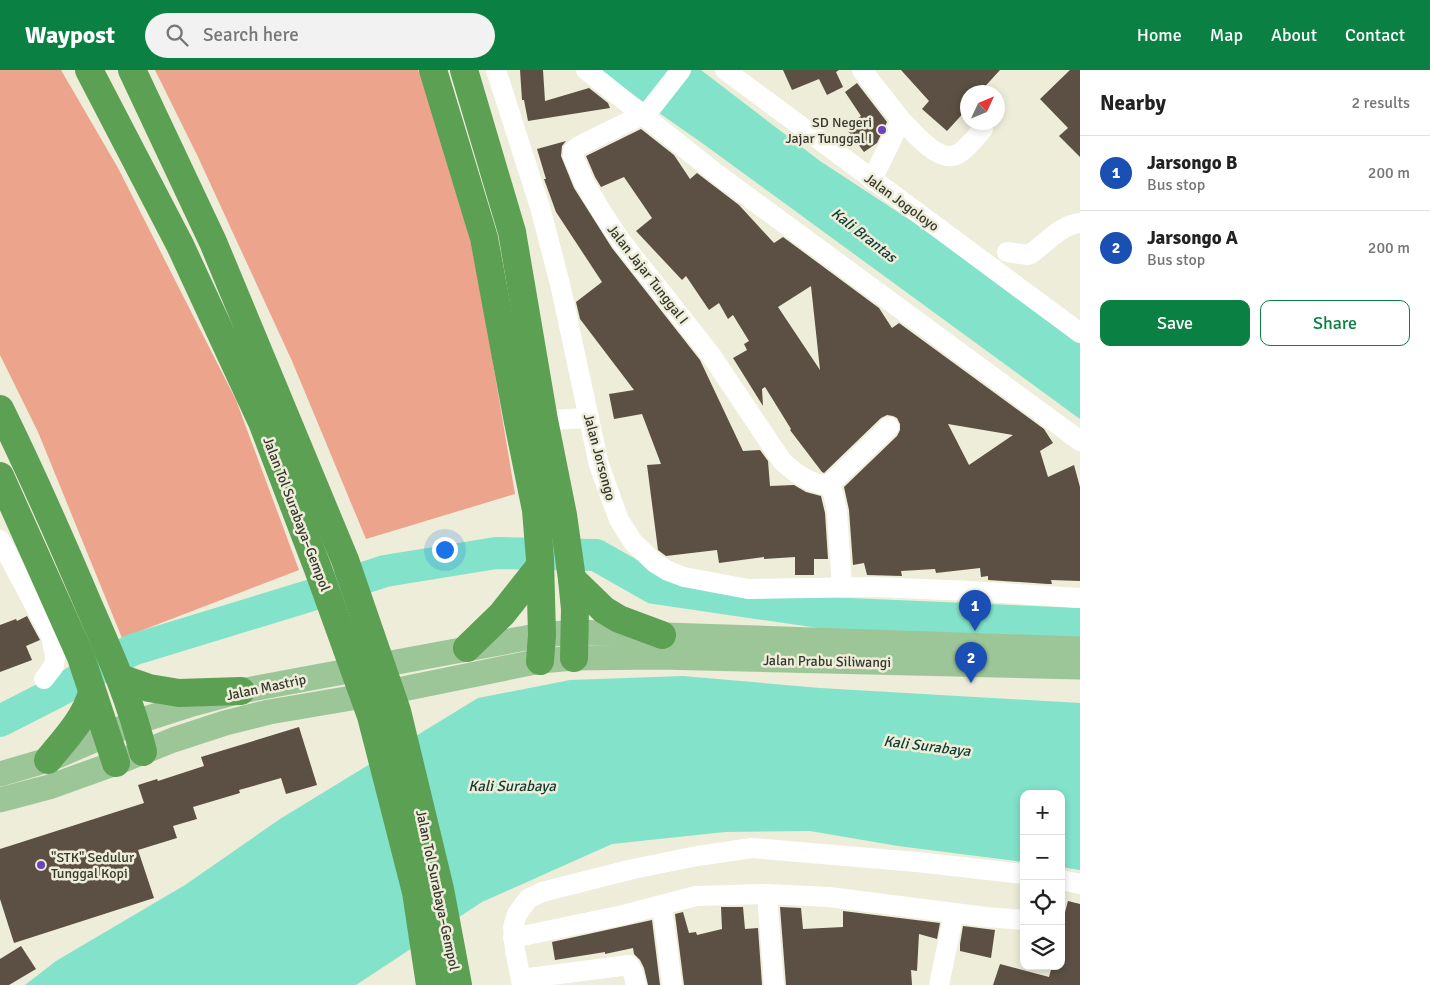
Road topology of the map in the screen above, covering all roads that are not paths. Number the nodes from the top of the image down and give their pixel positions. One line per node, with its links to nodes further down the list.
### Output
1 (89, 70): 57 (highway, Jalan Tol Surabaya–Gempol)
2 (132, 70): 58 (highway, Jalan Tol Surabaya–Gempol)
3 (433, 70): 19 (highway)
4 (464, 70): 19 (highway)
5 (496, 70): 18 (street, Jalan Jorsongo)
6 (586, 70): 10 (street)
7 (681, 70): 10 (street, Jalan Jajar Tunggal I)
8 (725, 70): 13 (street, Jalan Jogoloyo)
9 (862, 70): 11 (street)
10 (645, 114): 21 (street); 23 (street, Jalan Jajar Tunggal I)
11 (901, 120): 12 (street); 13 (street)
12 (982, 130)
13 (872, 180): 16 (street, Jalan Jogoloyo)
14 (1080, 222): 15 (street)
15 (1007, 252)
16 (1080, 333)
17 (0, 409): 24 (highway)
18 (589, 418): 19 (street); 29 (street, Jalan Jorsongo)
19 (531, 421): 27 (highway); 28 (highway)
20 (890, 426): 23 (street)
21 (1080, 441)
22 (0, 476): 25 (highway)
23 (830, 485): 29 (street)
24 (48, 509): 25 (highway); 36 (highway)
25 (10, 525): 39 (highway)
26 (0, 540): 38 (street)
27 (540, 563): 33 (highway); 34 (highway)
28 (571, 574): 31 (highway); 32 (highway)
29 (842, 587): 30 (street, Jalan Jorsongo)
30 (1080, 598)
31 (662, 635): 32 (main road, Jalan Prabu Siliwangi); 35 (main road, Jalan Prabu Siliwangi)
32 (574, 645): 34 (main road); 37 (main road, Jalan Prabu Siliwangi)
33 (467, 648): 34 (main road, Jalan Mastrip); 40 (main road, Jalan Mastrip)
34 (541, 648): 43 (main road, Jalan Mastrip)
35 (1080, 649)
36 (114, 665): 40 (highway); 41 (highway)
37 (1080, 667)
38 (44, 679)
39 (91, 689): 42 (highway); 44 (highway)
40 (241, 692): 41 (main road, Jalan Mastrip)
41 (136, 722): 42 (main road, Jalan Mastrip); 43 (highway)
42 (107, 734): 44 (main road, Jalan Mastrip); 45 (highway)
43 (143, 752): 45 (main road, Jalan Mastrip)
44 (48, 760): 46 (main road, Jalan Mastrip)
45 (116, 763): 47 (main road, Jalan Mastrip)
46 (0, 774)
47 (0, 800)
48 (1020, 874): 55 (street)
49 (1065, 881): 50 (street)
50 (1080, 884)
51 (767, 894): 52 (street); 53 (street); 61 (street)
52 (662, 906): 55 (street); 60 (street)
53 (954, 913): 54 (street); 62 (street)
54 (1020, 920)
55 (513, 938): 56 (street)
56 (522, 982): 59 (street)
57 (430, 985)
58 (458, 985)
59 (636, 985)
60 (672, 985)
61 (774, 985)
62 (939, 985)

